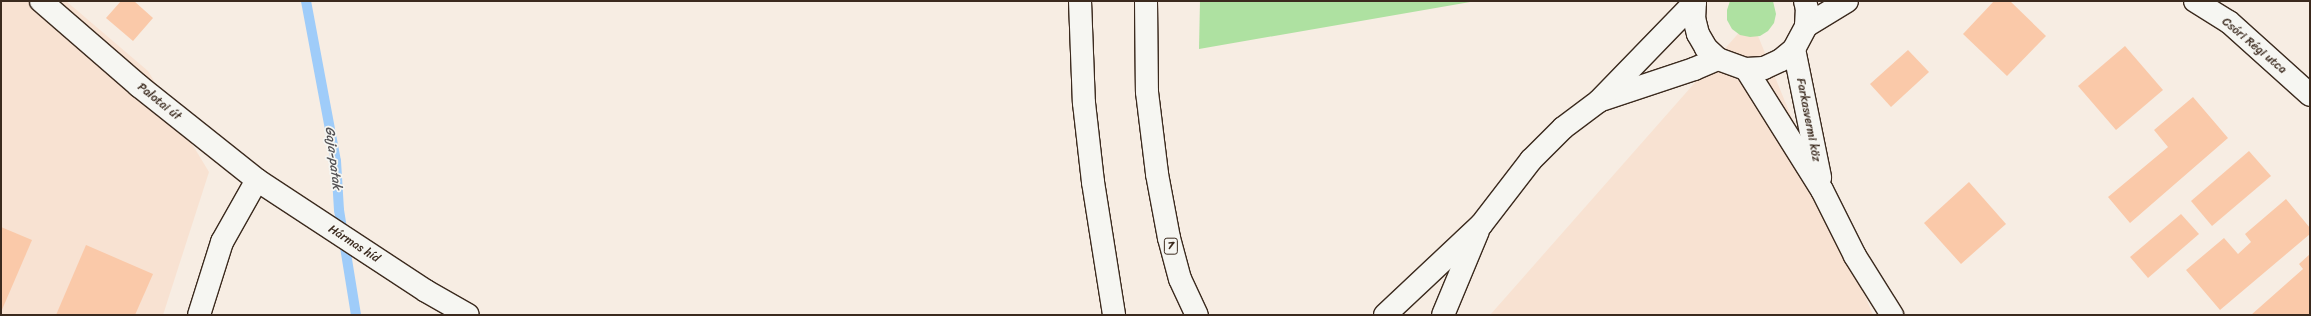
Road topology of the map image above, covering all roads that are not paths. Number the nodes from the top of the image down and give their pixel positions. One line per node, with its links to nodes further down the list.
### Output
1 (41, 1): 14 (street, Palotai út)
2 (1080, 1): 20 (street)
3 (1146, 1): 21 (street, 7)
4 (1695, 1): 10 (street); 13 (street)
5 (1806, 1): 8 (street)
6 (1847, 1): 8 (street)
7 (2194, 1): 12 (street, Csóri Régi utca)
8 (1806, 26): 9 (street)
9 (1794, 49): 11 (street); 15 (street, Farkasvermi köz)
10 (1718, 59): 11 (street); 13 (street)
11 (1746, 69): 15 (street, Farkasvermi köz)
12 (2310, 95)
13 (1599, 101): 17 (street)
14 (257, 180): 16 (street, Palotai út); 18 (street)
15 (1822, 190): 24 (street, Farkasvermi köz)
16 (282, 197): 19 (street, Hármas híd)
17 (1481, 224): 22 (street); 23 (street)
18 (199, 315)
19 (468, 315)
20 (1114, 315)
21 (1197, 315)
22 (1385, 315)
23 (1443, 315)
24 (1892, 315)

